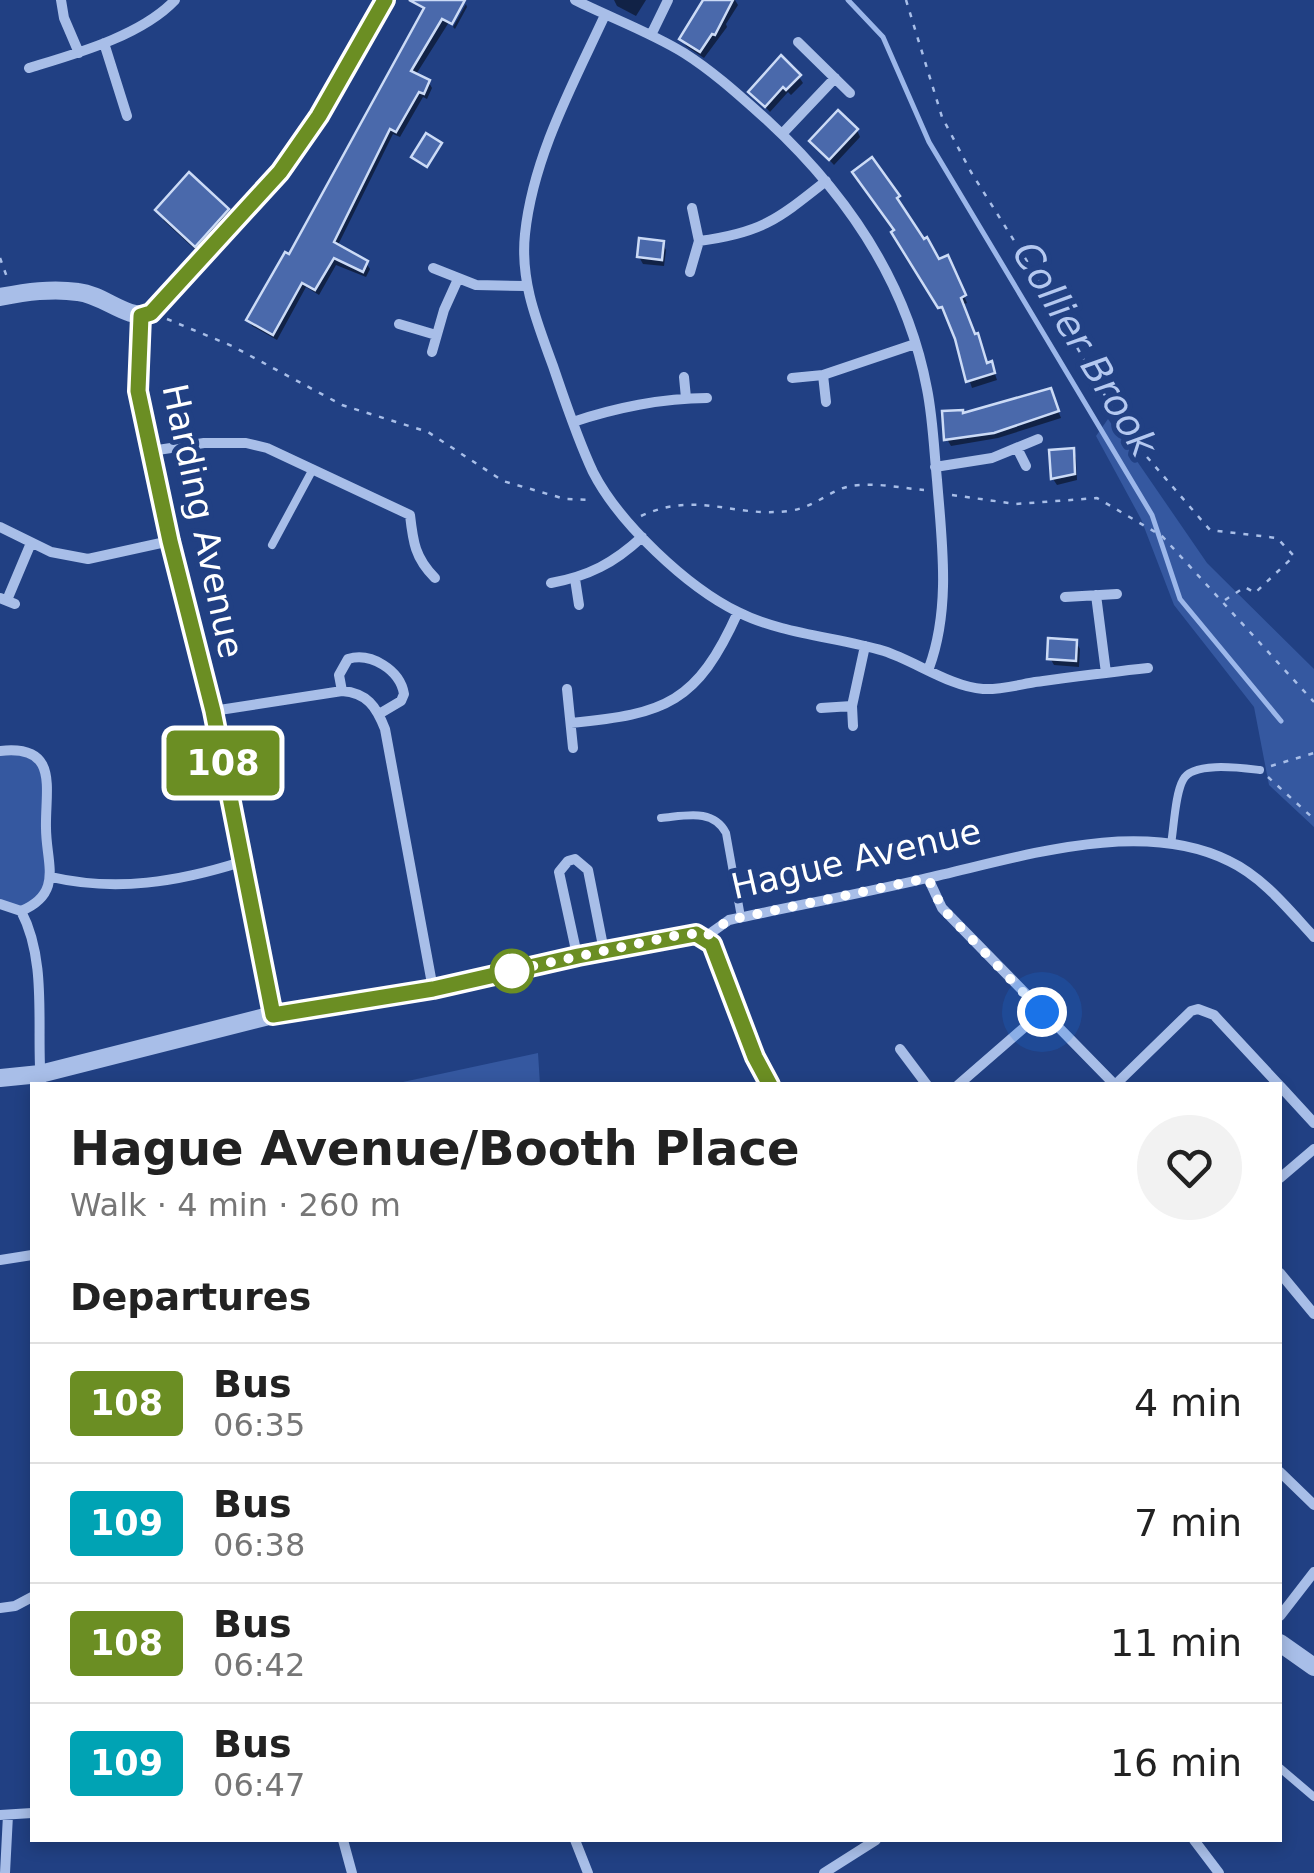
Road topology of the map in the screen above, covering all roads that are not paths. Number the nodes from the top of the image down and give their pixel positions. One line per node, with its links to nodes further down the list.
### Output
1 (62, 0): 10 (street)
2 (385, 0): 24 (street)
3 (575, 0): 6 (street)
4 (668, 0): 7 (street)
5 (174, 2): 9 (street)
6 (605, 15): 7 (street); 22 (street)
7 (651, 36): 15 (street)
8 (798, 42): 12 (street)
9 (104, 43): 10 (street); 14 (street)
10 (79, 53): 11 (street)
11 (29, 68)
12 (835, 78): 13 (street); 15 (street)
13 (850, 94)
14 (127, 116)
15 (782, 134): 16 (street)
16 (826, 181): 18 (street); 27 (street)
17 (692, 208): 18 (street)
18 (699, 240): 20 (street)
19 (433, 268): 21 (street)
20 (690, 272)
21 (458, 279): 22 (street); 26 (street)
22 (525, 286): 35 (street)
23 (7, 296): 24 (street)
24 (146, 315): 38 (street, Harding Avenue)
25 (398, 324): 26 (street)
26 (436, 335): 28 (street)
27 (915, 344): 29 (street); 39 (street)
28 (432, 352)
29 (823, 375): 31 (street); 34 (street)
30 (684, 377): 32 (street)
31 (792, 378)
32 (686, 398): 33 (street); 35 (street)
33 (706, 398)
34 (826, 402)
35 (573, 422): 43 (street)
36 (1038, 439): 37 (street)
37 (1018, 450): 39 (street); 40 (street)
38 (151, 451): 41 (street); 44 (street, Harding Avenue)
39 (935, 466): 57 (street)
40 (1026, 466)
41 (313, 469): 46 (lane); 47 (street)
42 (0, 527): 45 (street)
43 (642, 537): 48 (street); 55 (street)
44 (170, 541): 45 (street); 64 (street, Harding Avenue)
45 (31, 543): 53 (street)
46 (272, 544)
47 (434, 578)
48 (575, 579): 49 (street); 54 (street)
49 (550, 583)
50 (1117, 594): 51 (street)
51 (1096, 596): 52 (street); 59 (street)
52 (1065, 597)
53 (7, 601)
54 (579, 605)
55 (738, 612): 56 (street); 66 (street)
56 (865, 646): 57 (street); 62 (street)
57 (929, 668): 59 (street)
58 (1148, 668): 59 (street)
59 (1106, 673)
60 (568, 690): 66 (street)
61 (342, 691): 64 (street); 65 (street); 65 (street)
62 (852, 706): 63 (street); 67 (street)
63 (821, 708)
64 (213, 711): 73 (street, Harding Avenue)
65 (379, 714): 83 (street)
66 (571, 723): 68 (street)
67 (852, 726)
68 (573, 748)
69 (0, 751): 74 (street)
70 (1260, 770): 72 (lane)
71 (661, 818): 78 (lane)
72 (1170, 844): 75 (street, Hague Avenue); 80 (street, Hague Avenue)
73 (242, 862): 74 (street); 85 (street, Harding Avenue)
74 (50, 877): 77 (street)
75 (928, 878): 78 (street, Hague Avenue); 84 (street)
76 (0, 904): 77 (street)
77 (21, 911): 88 (street)
78 (742, 917): 79 (street, Hague Avenue)
79 (705, 937): 81 (street, Hague Avenue); 89 (street)
80 (1314, 937)
81 (604, 951): 82 (street, Hague Avenue); 82 (street)
82 (578, 956): 83 (street, Hague Avenue)
83 (433, 989): 85 (street, Hague Avenue)
84 (1042, 1012): 91 (street); 92 (street)
85 (273, 1015): 88 (street, Hague Avenue)
86 (900, 1050): 90 (street)
87 (0, 1078): 88 (street, Hague Avenue)
88 (40, 1079)
89 (768, 1082)
90 (925, 1082)
91 (961, 1082)
92 (1112, 1082)
93 (1118, 1082): 94 (street)
94 (1276, 1082)
95 (1282, 1088): 96 (street)
96 (1314, 1123)
97 (1314, 1149): 98 (street)
98 (1282, 1176)
99 (30, 1254): 100 (street)
100 (0, 1260)
101 (1282, 1275): 102 (street)
102 (1314, 1314)
103 (1282, 1474): 104 (street)
104 (1314, 1505)
105 (1314, 1572): 108 (street)
106 (30, 1598): 107 (street)
107 (0, 1608)
108 (1282, 1613)
109 (1282, 1644): 110 (street)
110 (1314, 1667)
111 (1282, 1770): 112 (lane)
112 (1314, 1796)
113 (30, 1813): 114 (street)
114 (4, 1815): 120 (street)
115 (344, 1842): 121 (street)
116 (576, 1842): 122 (street)
117 (873, 1842): 119 (street)
118 (1196, 1842): 125 (street)
119 (845, 1860): 123 (street); 124 (street)
120 (4, 1873)
121 (352, 1873)
122 (588, 1873)
123 (824, 1873)
124 (852, 1873)
125 (1219, 1873)

